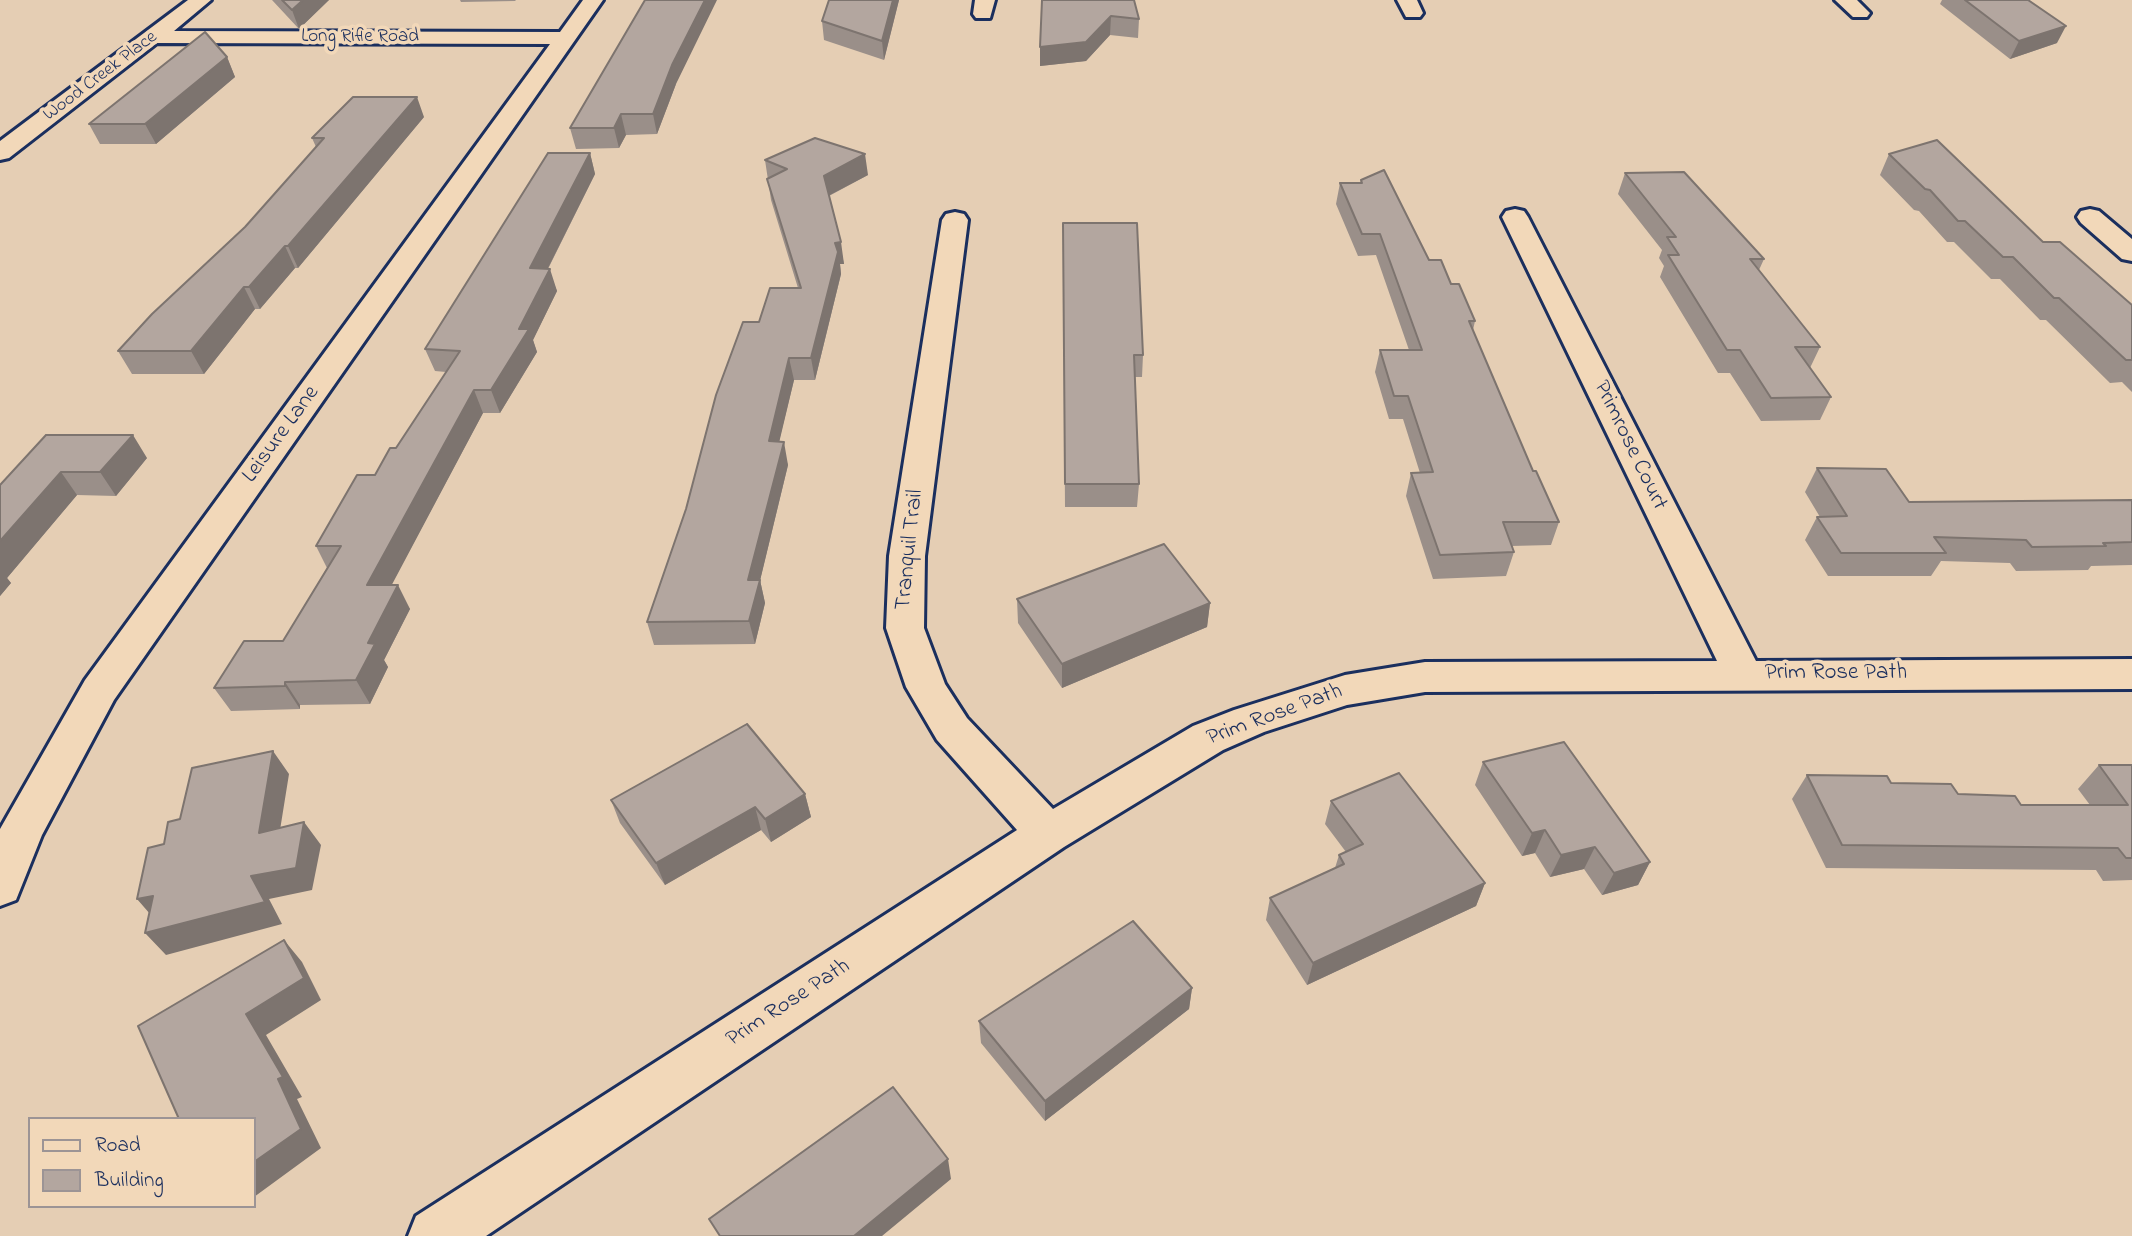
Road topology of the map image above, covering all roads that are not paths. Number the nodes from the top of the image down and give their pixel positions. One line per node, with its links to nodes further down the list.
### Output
1 (201, 0): 3 (street, Wood Creek Place)
2 (593, 0): 4 (street, Leisure Lane)
3 (154, 37): 4 (street, Long Rifle Road); 5 (street, Wood Creek Place)
4 (566, 38): 13 (street, Leisure Lane)
5 (0, 153)
6 (1515, 217): 10 (street, Primrose Court)
7 (2090, 217): 9 (street)
8 (955, 220): 12 (street, Tranquil Trail)
9 (2132, 253)
10 (1743, 674): 11 (street, Prim Rose Path); 12 (street, Prim Rose Path)
11 (2132, 674)
12 (1048, 834): 14 (street, Prim Rose Path)
13 (0, 886)
14 (436, 1236)

